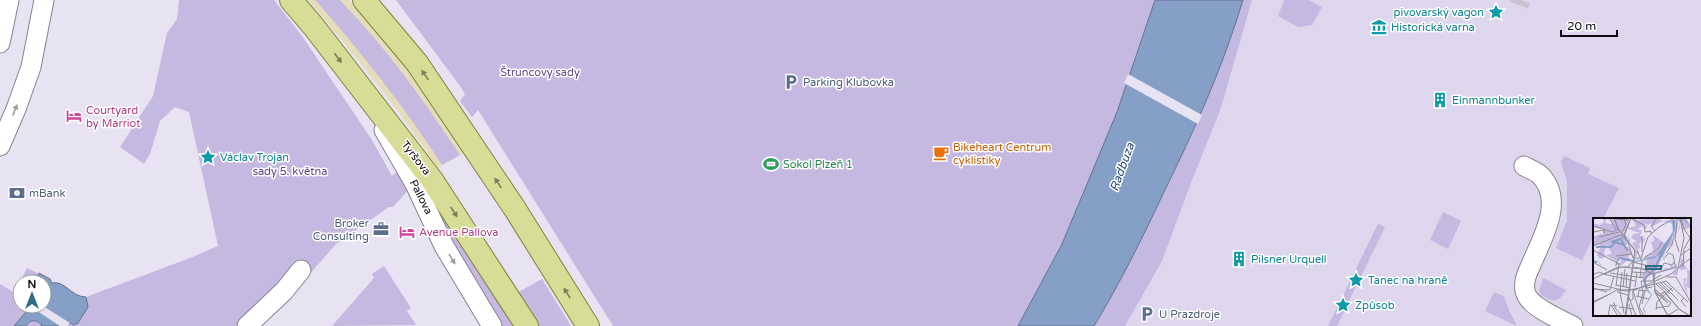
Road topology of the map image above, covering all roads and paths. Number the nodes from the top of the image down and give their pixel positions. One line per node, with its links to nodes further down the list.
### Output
1 (9, 0): 5 (street)
2 (44, 0): 7 (street, one-way to 2)
3 (291, 0): 6 (main road, Tyršova, one-way to 6)
4 (364, 0): 13 (main road, one-way to 4)
5 (0, 43)
6 (361, 88): 11 (street, Pallova, one-way to 11); 12 (main road, Tyršova, one-way to 12)
7 (0, 146)
8 (1524, 166): 14 (street)
9 (301, 270): 10 (street)
10 (247, 326)
11 (492, 326)
12 (527, 326)
13 (588, 326)
14 (1573, 326)

